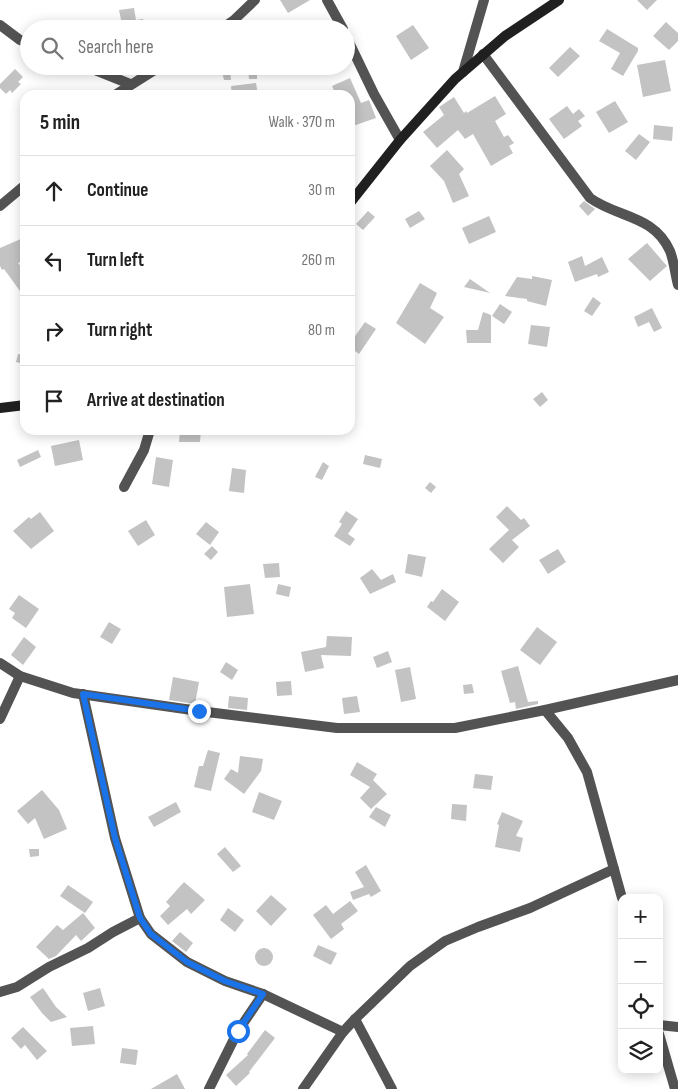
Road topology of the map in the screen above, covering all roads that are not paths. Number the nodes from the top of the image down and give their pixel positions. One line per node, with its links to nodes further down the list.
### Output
1 (255, 0): 5 (street)
2 (326, 0): 6 (street)
3 (484, 0): 11 (street)
4 (559, 0): 9 (street)
5 (234, 20)
6 (338, 20)
7 (0, 25): 8 (street)
8 (20, 40)
9 (483, 54): 11 (street); 20 (street)
10 (355, 55): 16 (street)
11 (463, 72): 16 (street)
12 (108, 75): 14 (street)
13 (146, 75): 14 (street)
14 (130, 84): 15 (street)
15 (122, 90)
16 (400, 140): 18 (street)
17 (20, 189): 19 (street)
18 (355, 197)
19 (0, 206)
20 (678, 285)
21 (20, 406): 22 (street)
22 (0, 408)
23 (148, 435): 24 (street)
24 (124, 487)
25 (0, 663): 26 (street)
26 (20, 676): 28 (street); 30 (street)
27 (678, 680): 29 (street)
28 (83, 694): 29 (street); 33 (street)
29 (545, 710): 31 (street)
30 (0, 719)
31 (614, 869): 32 (street); 36 (street)
32 (621, 894)
33 (140, 918): 34 (street); 35 (street)
34 (0, 992)
35 (263, 994): 39 (street); 41 (street)
36 (355, 1019): 39 (street); 43 (street)
37 (663, 1025): 38 (street)
38 (678, 1027)
39 (344, 1032): 42 (street)
40 (663, 1048): 44 (street)
41 (209, 1089)
42 (303, 1089)
43 (392, 1089)
44 (675, 1089)

